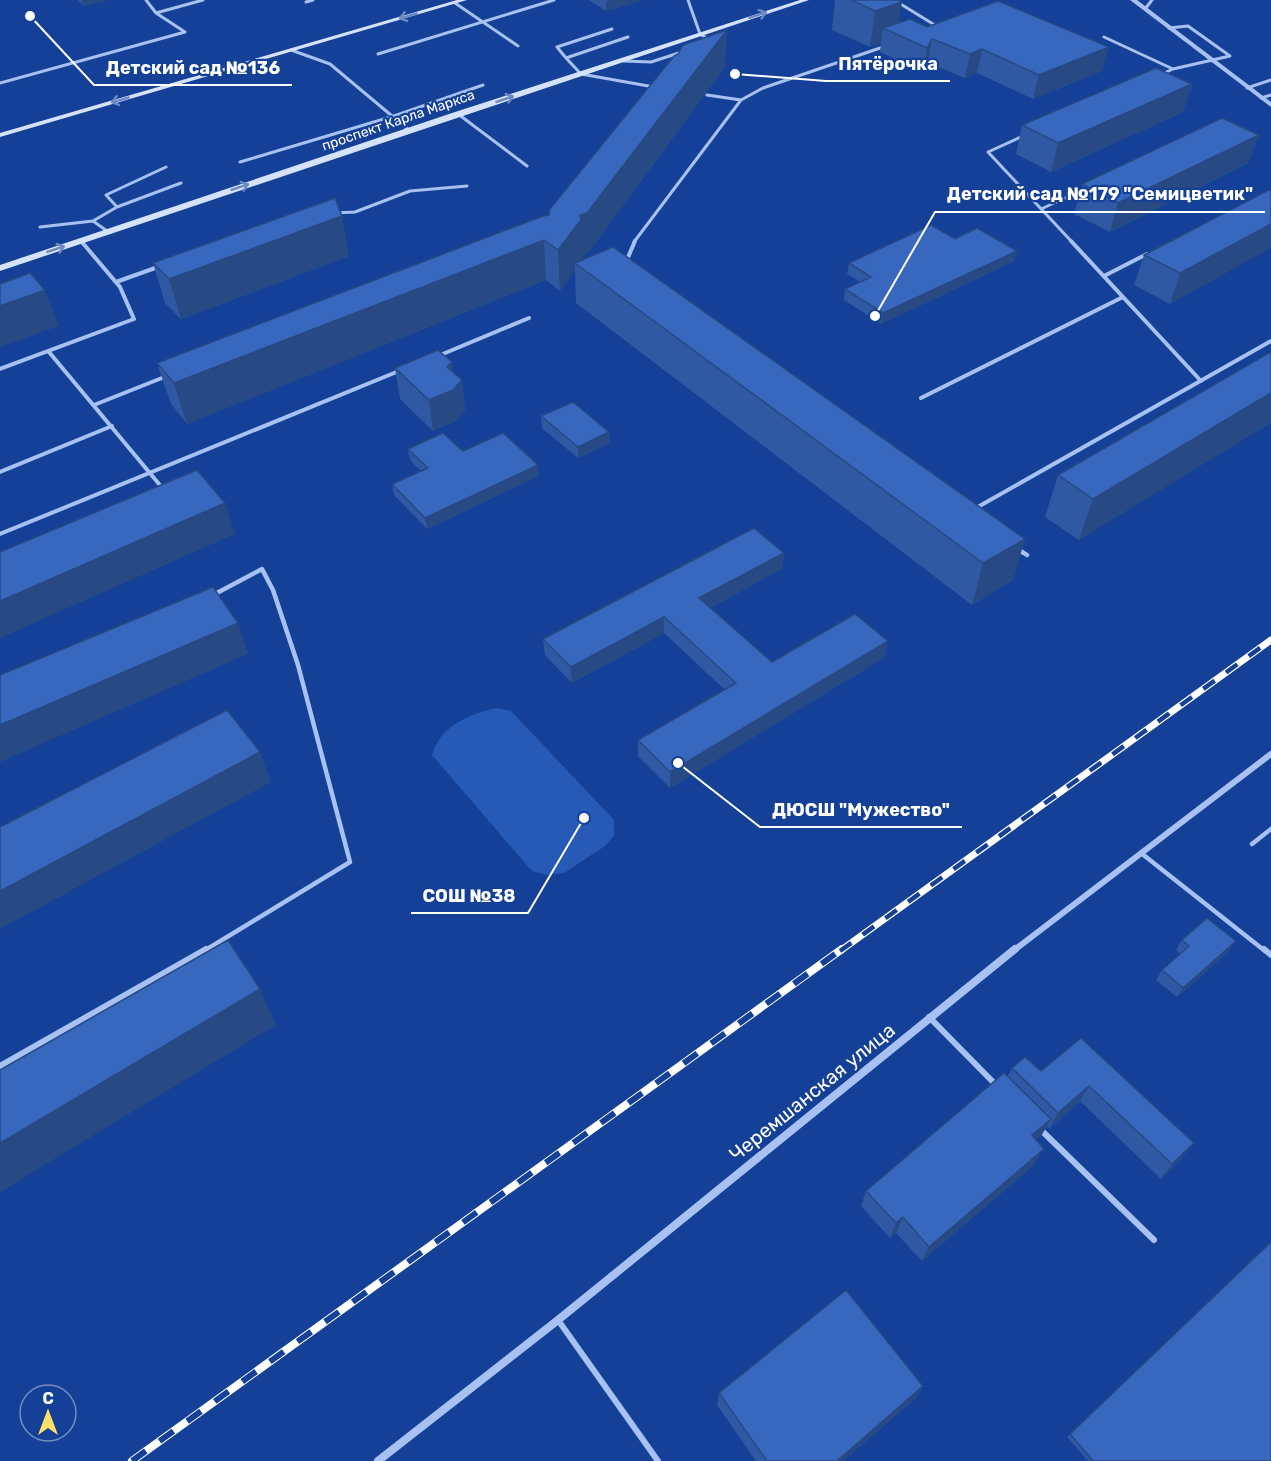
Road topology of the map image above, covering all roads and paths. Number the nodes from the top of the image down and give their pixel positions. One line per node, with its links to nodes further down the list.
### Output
1 (146, 0): 14 (lane)
2 (203, 0): 14 (lane)
3 (313, 0): 11 (lane)
4 (464, 0): 12 (main road)
5 (554, 0): 15 (lane)
6 (688, 0): 21 (lane)
7 (806, 0): 21 (main road, проспект Карла Маркса, one-way to 7)
8 (894, 0): 18 (lane)
9 (1133, 0): 13 (street)
10 (1152, 0): 13 (lane)
11 (306, 2)
12 (455, 3): 15 (lane); 26 (main road, one-way to 26)
13 (1145, 9): 16 (street)
14 (156, 13): 35 (lane)
15 (483, 22): 24 (lane); 27 (lane)
16 (1169, 28): 29 (street); 29 (lane)
17 (612, 29): 28 (lane)
18 (928, 31)
19 (628, 37): 28 (lane)
20 (1104, 37): 31 (lane)
21 (697, 38): 22 (lane); 30 (main road, проспект Карла Маркса)
22 (710, 40)
23 (896, 43): 42 (lane)
24 (518, 46)
25 (691, 49): 30 (lane)
26 (291, 50): 45 (lane); 48 (main road, one-way to 48)
27 (378, 54)
28 (566, 58): 32 (lane)
29 (1210, 59): 31 (lane); 38 (street)
30 (623, 61): 32 (main road, проспект Карла Маркса)
31 (1173, 69): 33 (lane)
32 (581, 74): 37 (lane); 44 (main road, проспект Карла Маркса, one-way to 32)
33 (1162, 74)
34 (1271, 80): 38 (lane)
35 (0, 83)
36 (483, 86): 45 (lane)
37 (664, 88)
38 (1247, 88): 41 (street)
39 (707, 95): 42 (lane)
40 (1271, 95): 41 (lane)
41 (1262, 98): 43 (street)
42 (741, 100): 63 (lane)
43 (1271, 105)
44 (458, 114): 46 (main road, проспект Карла Маркса); 50 (lane)
45 (394, 116): 46 (lane); 49 (lane)
46 (410, 131): 60 (main road, проспект Карла Маркса, one-way to 46)
47 (1031, 132): 56 (lane)
48 (0, 135)
49 (240, 162)
50 (527, 166)
51 (166, 167): 55 (lane)
52 (181, 183): 55 (lane)
53 (1095, 184): 56 (lane)
54 (467, 186): 57 (lane)
55 (117, 207): 58 (lane)
56 (1041, 209): 66 (lane)
57 (334, 213)
58 (93, 221): 59 (lane); 60 (lane)
59 (40, 227)
60 (107, 231): 61 (main road, проспект Карла Маркса)
61 (81, 241): 65 (main road, проспект Карла Маркса, one-way to 61); 67 (lane)
62 (1154, 251): 66 (lane)
63 (616, 261)
64 (160, 266): 67 (lane)
65 (0, 268)
66 (1104, 276): 68 (lane)
67 (116, 282): 71 (lane)
68 (1123, 297): 76 (lane); 77 (lane)
69 (530, 318): 72 (lane)
70 (1271, 341): 76 (lane)
71 (49, 352): 74 (lane); 78 (lane)
72 (430, 359)
73 (407, 368): 81 (lane)
74 (0, 369)
75 (171, 374): 78 (lane)
76 (1202, 381): 83 (lane)
77 (921, 398)
78 (94, 405): 79 (lane)
79 (112, 426): 80 (lane); 81 (lane)
80 (0, 472)
81 (152, 473): 82 (lane); 84 (lane)
82 (171, 499)
83 (968, 512)
84 (0, 534)
85 (1010, 543): 86 (lane)
86 (1027, 555)
87 (210, 597): 94 (lane)
88 (1271, 754): 91 (street, Черемшанская улица)
89 (1271, 829): 90 (lane)
90 (1252, 844)
91 (1141, 853): 92 (lane); 93 (street, Черемшанская улица)
92 (1271, 955)
93 (929, 1017): 95 (lane); 98 (street, Черемшанская улица)
94 (0, 1066)
95 (1003, 1092)
96 (1036, 1126): 97 (lane)
97 (1155, 1240)
98 (558, 1320): 99 (street, Черемшанская улица); 100 (lane)
99 (378, 1461)
100 (658, 1461)

